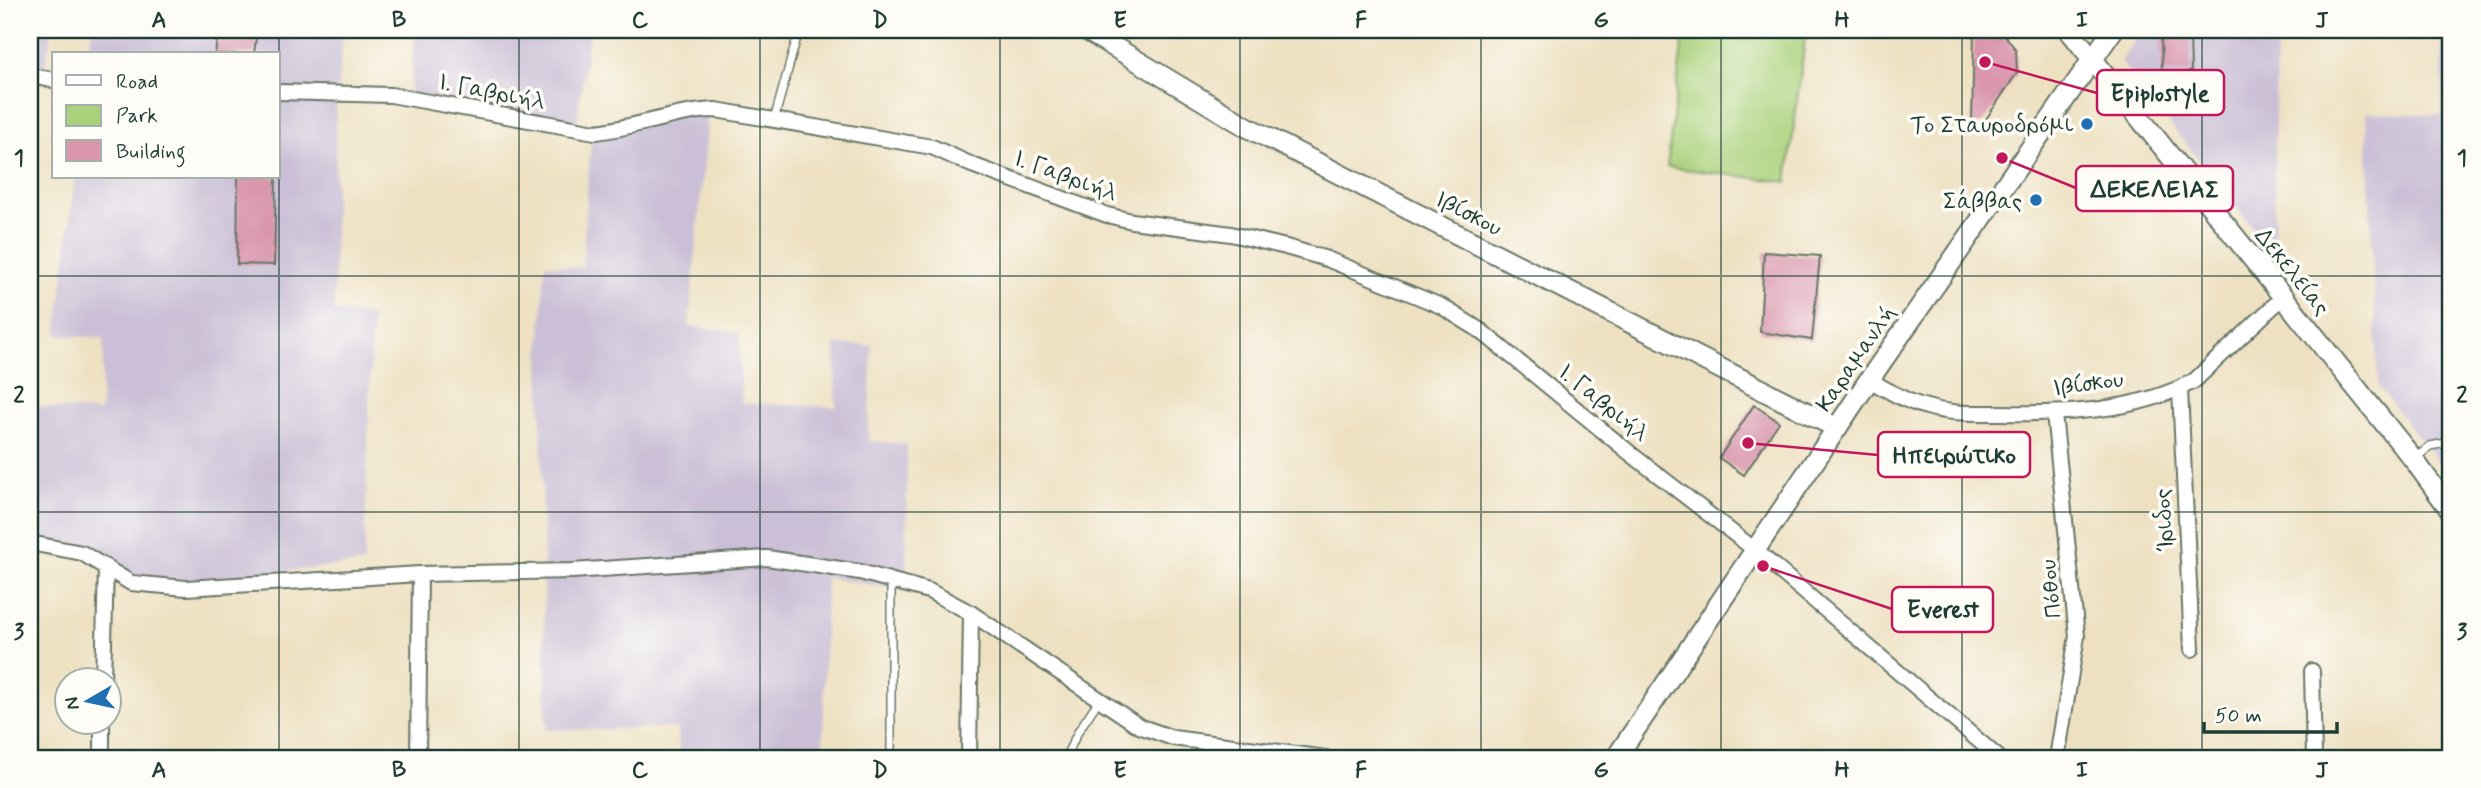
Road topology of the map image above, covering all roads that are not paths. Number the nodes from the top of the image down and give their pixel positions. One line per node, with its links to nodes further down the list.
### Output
1 (799, 30): 11 (lane)
2 (1086, 30): 6 (main road, Ιβίσκου)
3 (2069, 30): 7 (main road, Δεκελείας)
4 (2090, 30): 7 (main road)
5 (2113, 30): 7 (main road, Καραμανλή)
6 (1105, 35): 16 (main road, Ιβίσκου)
7 (2094, 61): 12 (main road, Δεκελείας); 13 (main road, Καραμανλή)
8 (30, 76): 9 (street)
9 (52, 80)
10 (280, 92): 11 (street, Ι. Γαβριήλ)
11 (774, 120): 21 (street, Ι. Γαβριήλ)
12 (2283, 297): 14 (street, Ιβίσκου); 18 (main road, Δεκελείας)
13 (1869, 380): 15 (street, Ιβίσκου); 16 (main road, Καραμανλή)
14 (2180, 389): 15 (street, Ιβίσκου); 26 (street, Ίριδος)
15 (2054, 414): 39 (street, Πόθου)
16 (1837, 428): 21 (main road, Καραμανλή)
17 (2451, 442): 18 (lane)
18 (2414, 460): 19 (main road, Δεκελείας)
19 (2451, 512)
20 (30, 543): 22 (street)
21 (1755, 550): 37 (main road, Καραμανλή); 38 (street, Ι. Γαβριήλ)
22 (106, 567): 23 (street); 27 (street)
23 (419, 574): 24 (street); 32 (street)
24 (891, 580): 25 (street); 33 (lane)
25 (971, 613): 29 (street); 34 (street)
26 (2192, 649)
27 (103, 666)
28 (2312, 671): 40 (street)
29 (1099, 700): 35 (lane); 36 (street)
30 (103, 736): 31 (street)
31 (102, 758)
32 (418, 758)
33 (891, 758)
34 (969, 758)
35 (1065, 758)
36 (1326, 758)
37 (1616, 758)
38 (1999, 758)
39 (2057, 758)
40 (2314, 758)

